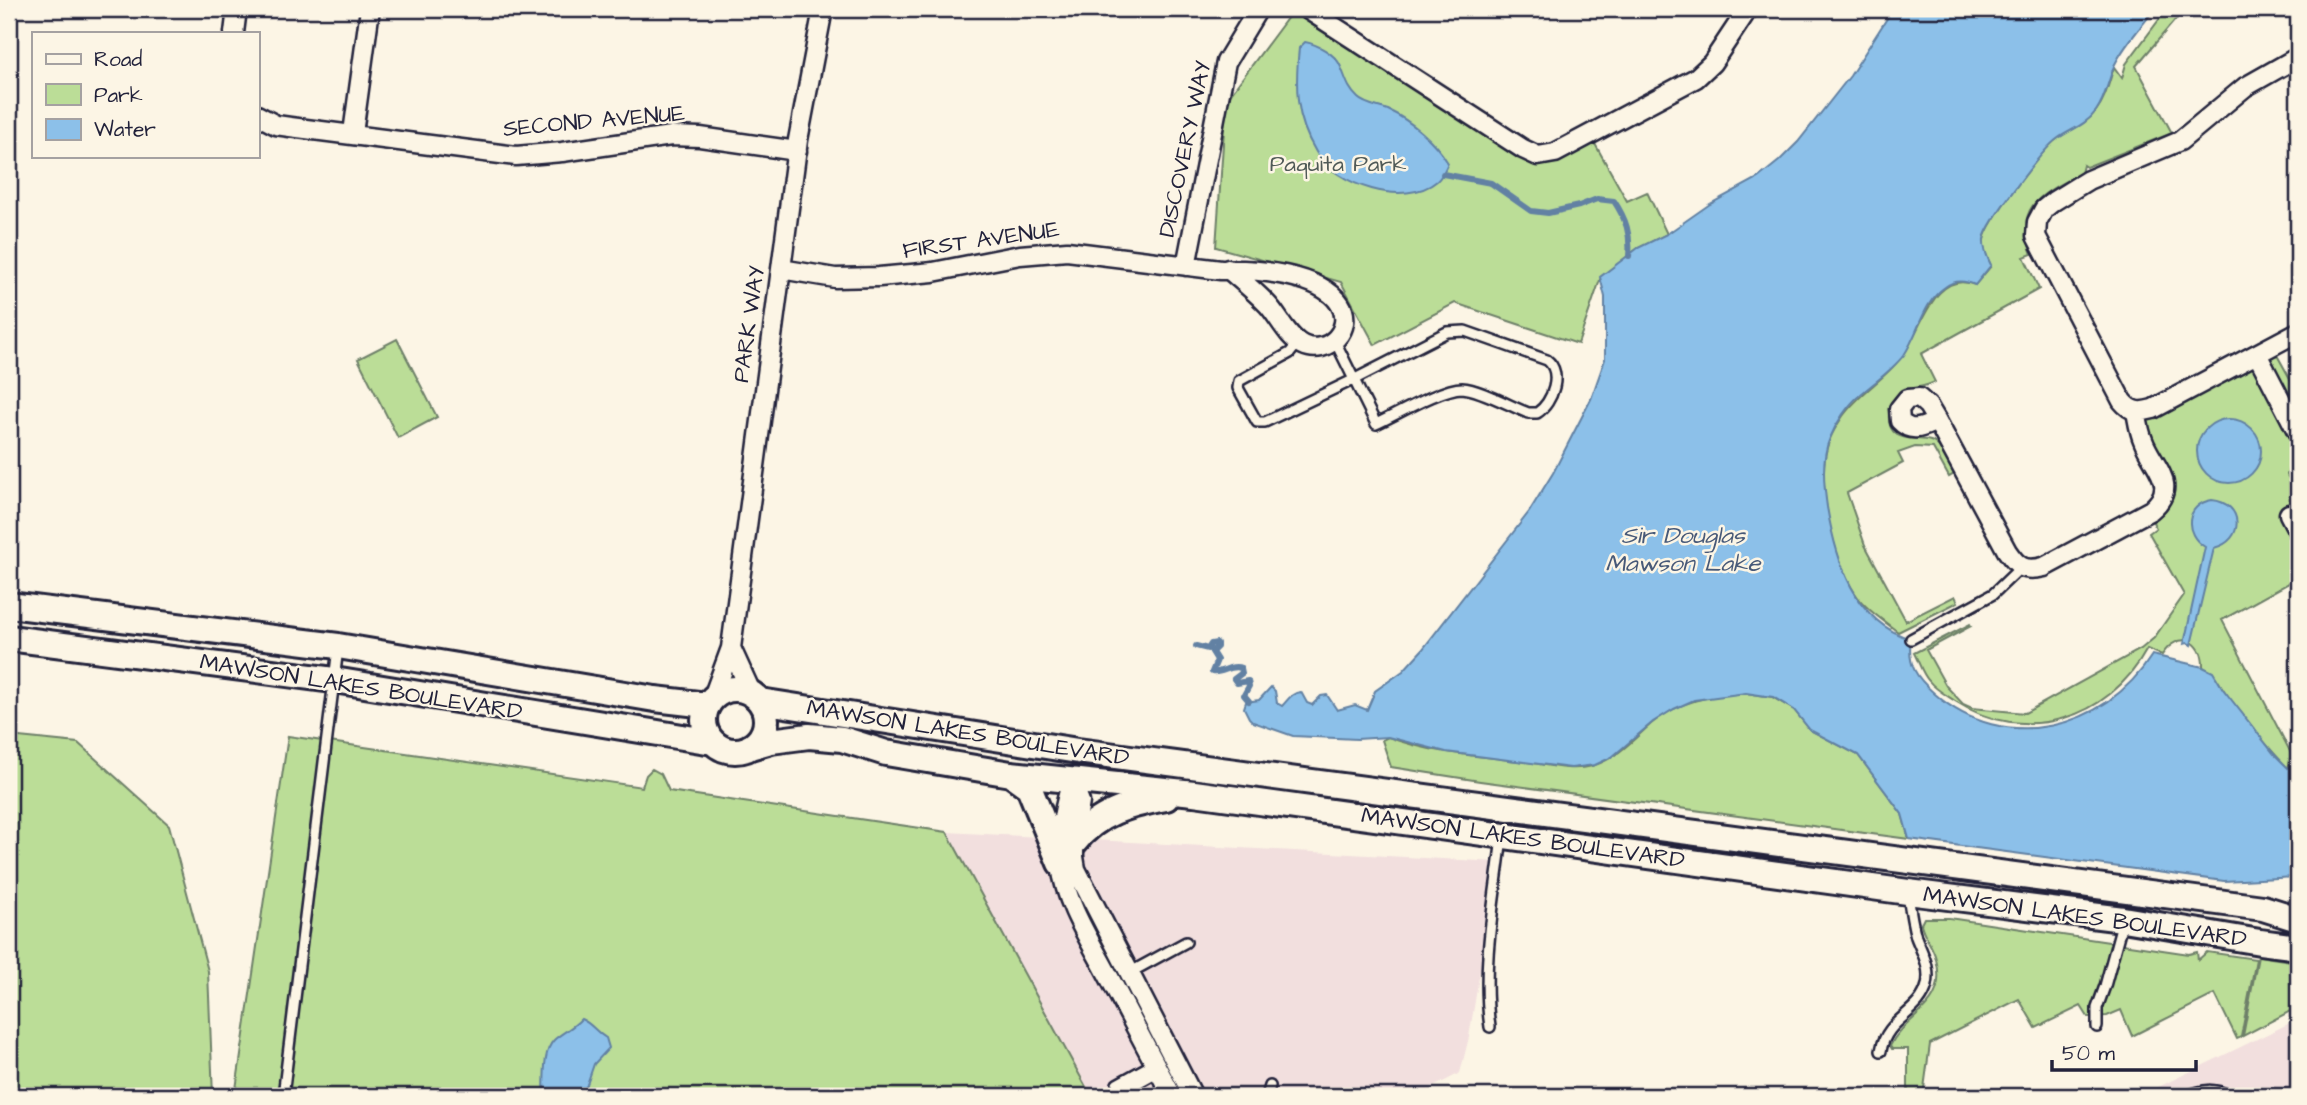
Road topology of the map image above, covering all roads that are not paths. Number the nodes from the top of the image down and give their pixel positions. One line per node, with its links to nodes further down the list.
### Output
1 (237, 9): 7 (street)
2 (370, 9): 10 (street)
3 (823, 9): 11 (street, PARK WAY)
4 (1258, 9): 12 (street, DISCOVERY WAY)
5 (1307, 9): 6 (street)
6 (1748, 9)
7 (234, 32)
8 (2298, 57): 20 (street)
9 (259, 116): 10 (street, SECOND AVENUE)
10 (353, 134): 11 (street, SECOND AVENUE)
11 (797, 150): 14 (street, PARK WAY)
12 (1186, 265): 13 (street, FIRST AVENUE); 14 (street, FIRST AVENUE)
13 (1228, 269): 16 (street, FIRST AVENUE); 17 (street)
14 (781, 270): 30 (street, PARK WAY)
15 (2298, 332): 18 (street)
16 (1335, 341): 17 (street); 19 (lane)
17 (1298, 343): 19 (lane)
18 (2257, 354): 20 (street); 22 (street)
19 (1356, 379): 19 (lane)
20 (2136, 411): 25 (street)
21 (1937, 422): 25 (street)
22 (2298, 433)
23 (2289, 514): 24 (street)
24 (2298, 531)
25 (2020, 568): 28 (lane)
26 (9, 605): 29 (street, MAWSON LAKES BOULEVARD)
27 (9, 639): 31 (street, MAWSON LAKES BOULEVARD)
28 (1911, 639)
29 (338, 646): 31 (lane); 33 (street, MAWSON LAKES BOULEVARD)
30 (731, 648): 32 (street); 33 (street, PARK WAY)
31 (334, 680): 34 (street, MAWSON LAKES BOULEVARD); 56 (lane)
32 (756, 698): 33 (street); 35 (street); 36 (street, MAWSON LAKES BOULEVARD)
33 (710, 701): 34 (street)
34 (713, 742): 35 (street)
35 (750, 747): 37 (street, MAWSON LAKES BOULEVARD)
36 (1078, 751): 38 (street); 44 (street, MAWSON LAKES BOULEVARD)
37 (1011, 774): 38 (street, MAWSON LAKES BOULEVARD); 41 (street)
38 (1072, 781): 39 (street, MAWSON LAKES BOULEVARD); 41 (street)
39 (1194, 793): 40 (street, MAWSON LAKES BOULEVARD); 41 (street)
40 (1502, 835): 42 (street, MAWSON LAKES BOULEVARD); 50 (lane)
41 (1067, 853): 49 (street); 53 (street)
42 (1908, 892): 45 (street, MAWSON LAKES BOULEVARD); 52 (lane)
43 (2298, 907): 44 (street)
44 (2263, 908): 46 (street, MAWSON LAKES BOULEVARD)
45 (2123, 919): 48 (street, MAWSON LAKES BOULEVARD); 51 (lane)
46 (2298, 919)
47 (1186, 942): 49 (lane)
48 (2298, 947)
49 (1129, 973): 58 (street)
50 (1490, 1027)
51 (2097, 1027)
52 (1881, 1051)
53 (1157, 1067): 55 (lane); 57 (street)
54 (1270, 1086): 59 (lane)
55 (1119, 1088)
56 (282, 1096)
57 (1172, 1096)
58 (1193, 1096)
59 (1267, 1096)
60 (2187, 1096): 61 (lane)
61 (2230, 1096)

